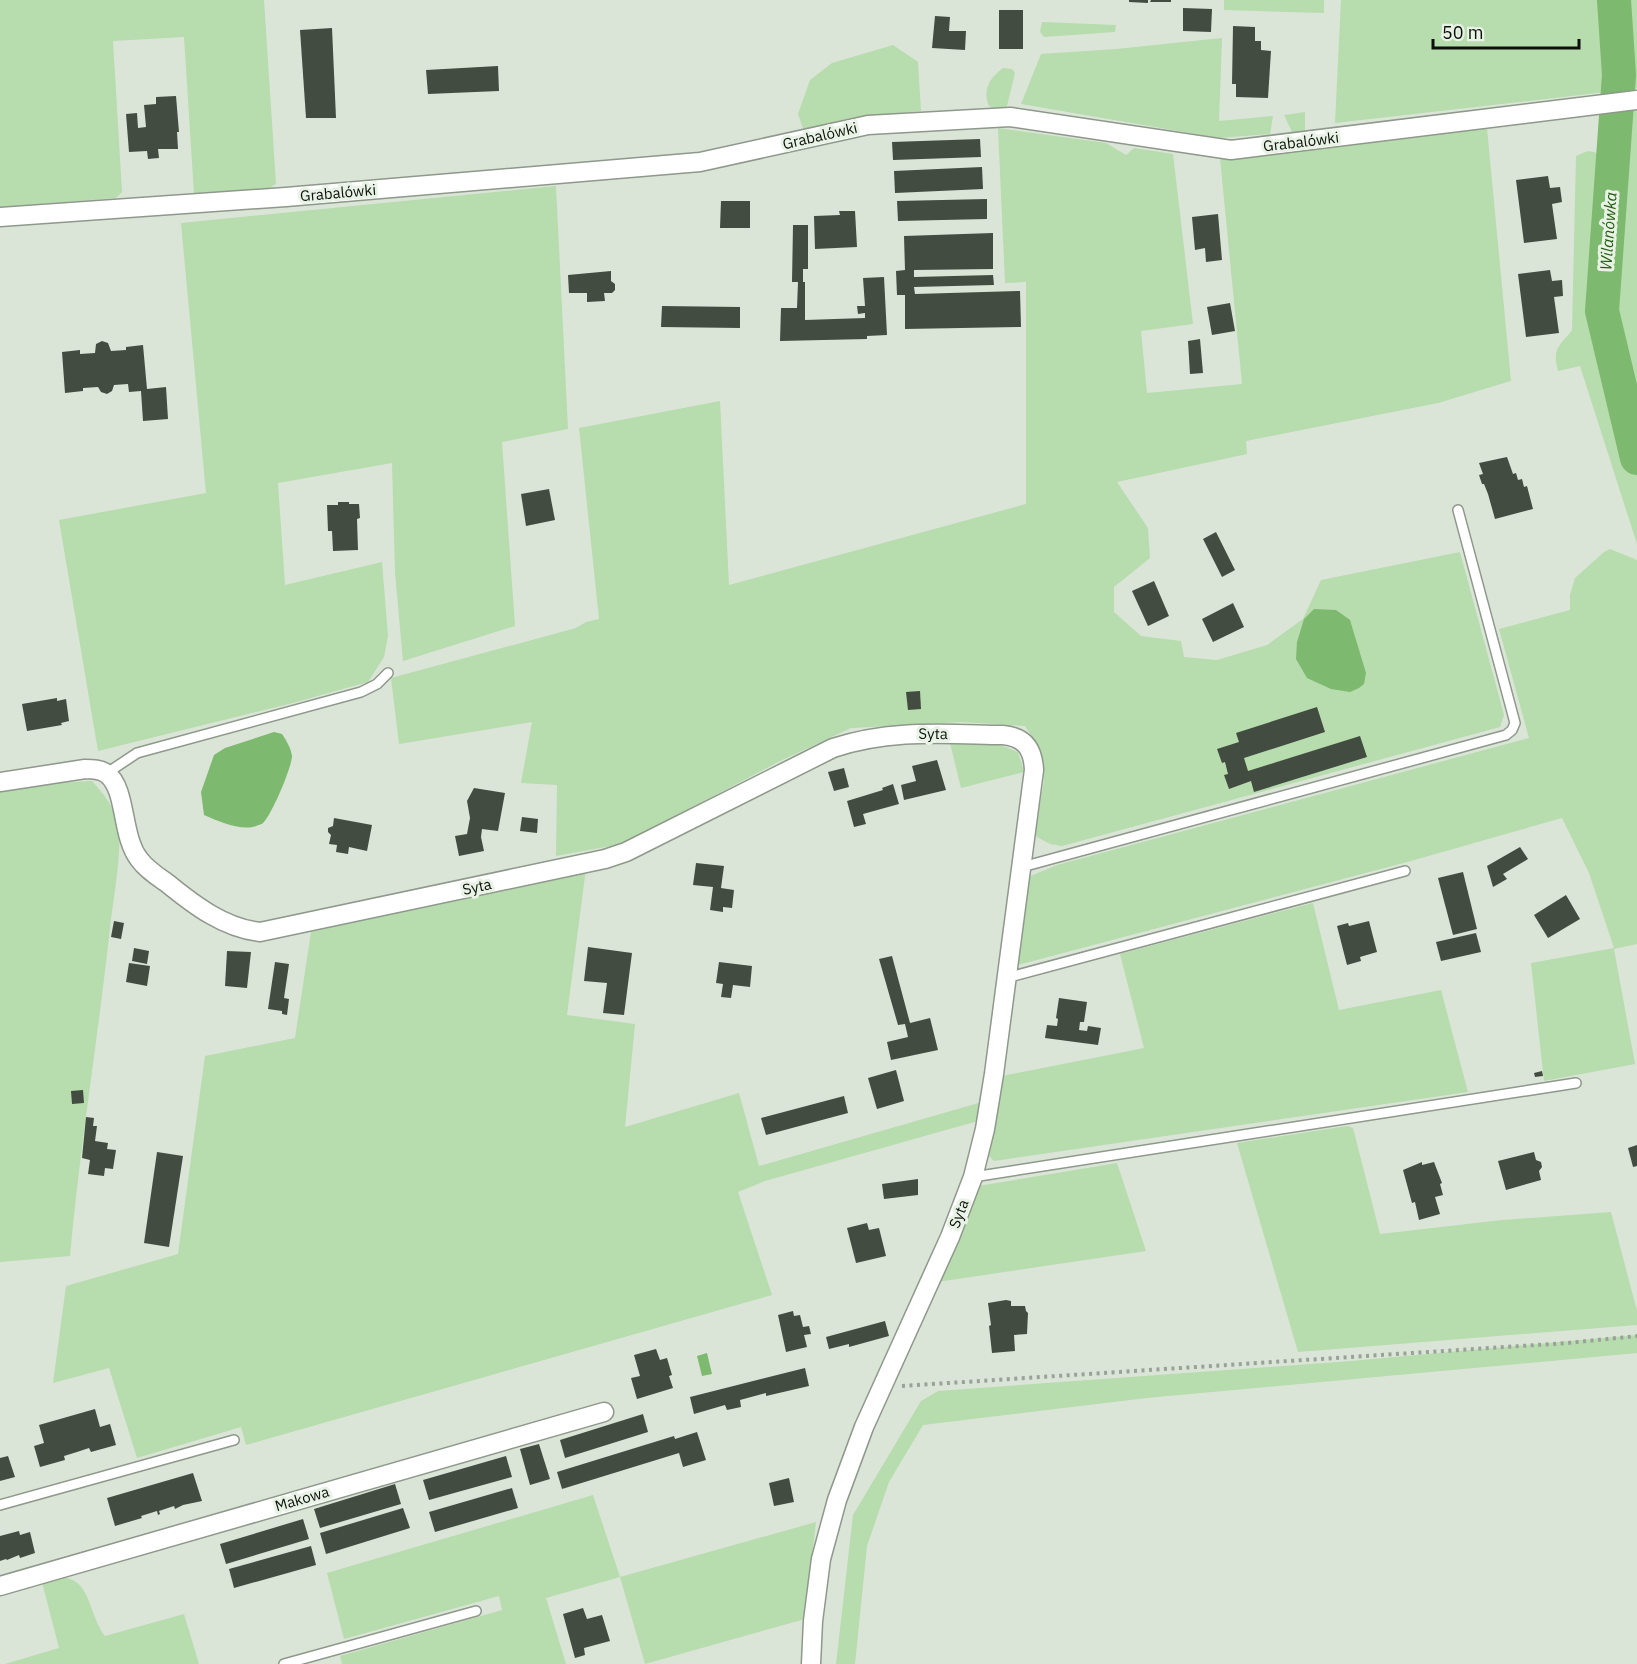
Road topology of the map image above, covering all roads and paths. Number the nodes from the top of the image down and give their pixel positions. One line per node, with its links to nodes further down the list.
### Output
1 (1636, 100): 2 (street, Grabalówki)
2 (0, 218)
3 (1458, 510): 7 (lane)
4 (388, 673): 5 (lane)
5 (107, 773): 6 (street); 7 (street, Syta)
6 (0, 782)
7 (1022, 867): 9 (street, Syta)
8 (1405, 871): 9 (lane)
9 (1006, 978): 11 (street, Syta)
10 (1576, 1083): 11 (lane)
11 (973, 1178): 13 (street, Syta)
12 (1637, 1336): 13 (path)
13 (880, 1387): 20 (street, Syta)
14 (604, 1412): 17 (street, Makowa)
15 (234, 1440): 16 (lane)
16 (0, 1505)
17 (0, 1586)
18 (476, 1611): 19 (lane)
19 (284, 1664)
20 (811, 1664)

